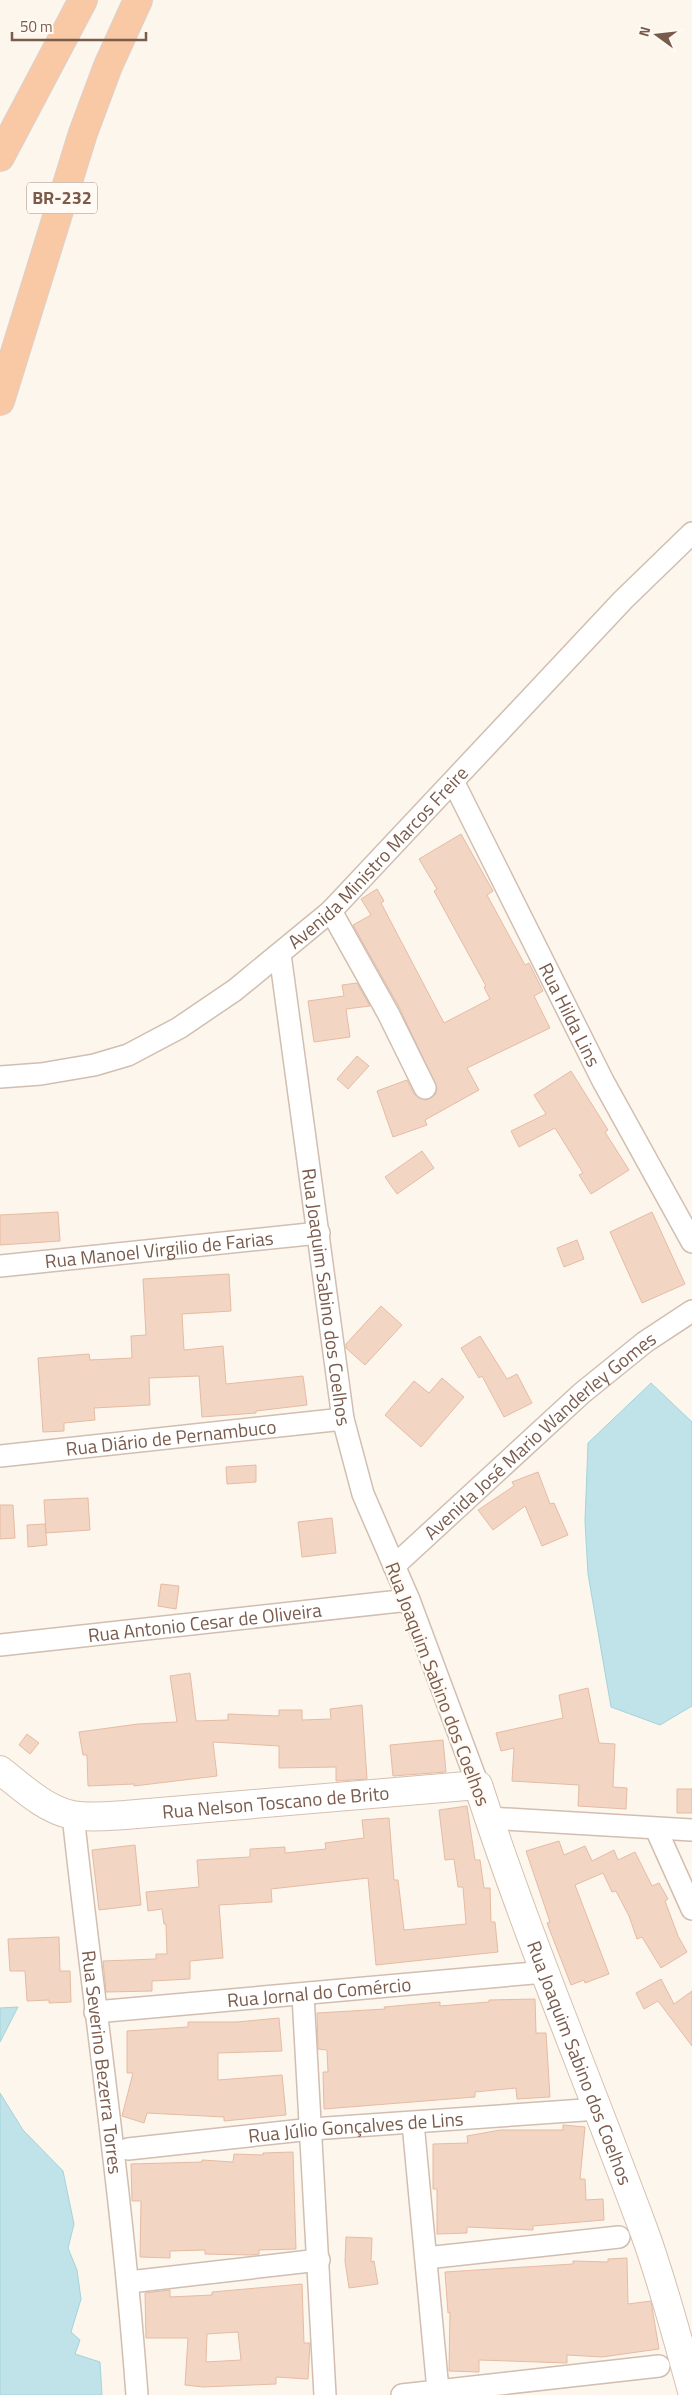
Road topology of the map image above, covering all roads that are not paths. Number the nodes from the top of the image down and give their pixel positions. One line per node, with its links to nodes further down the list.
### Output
1 (83, 0): 3 (highway)
2 (138, 0): 4 (highway, BR-232)
3 (0, 157)
4 (0, 401)
5 (692, 534): 6 (street, Avenida Ministro Marcos Freire)
6 (454, 783): 7 (street, Avenida Ministro Marcos Freire); 12 (street, Rua Hilda Lins)
7 (331, 911): 8 (street, Avenida Ministro Marcos Freire); 10 (street)
8 (280, 954): 9 (street, Avenida Ministro Marcos Freire); 11 (street, Rua Joaquim Sabino dos Coelhos)
9 (0, 1077)
10 (425, 1088)
11 (319, 1233): 13 (street, Rua Manoel Virgilio de Farias); 15 (street, Rua Joaquim Sabino dos Coelhos)
12 (692, 1242)
13 (0, 1266)
14 (692, 1311): 17 (street, Avenida José Mario Wanderley Gomes)
15 (344, 1419): 16 (street, Rua Diário de Pernambuco); 17 (street, Rua Joaquim Sabino dos Coelhos)
16 (0, 1456)
17 (394, 1566): 18 (street, Rua Joaquim Sabino dos Coelhos)
18 (409, 1600): 19 (street, Rua Antonio Cesar de Oliveira); 21 (street, Rua Joaquim Sabino dos Coelhos)
19 (0, 1644)
20 (0, 1770): 22 (main road)
21 (478, 1785): 22 (main road, Rua Nelson Toscano de Brito); 23 (main road, Rua Joaquim Sabino dos Coelhos)
22 (73, 1815): 29 (street, Rua Severino Bezerra Torres)
23 (489, 1818): 24 (street); 27 (main road, Rua Joaquim Sabino dos Coelhos)
24 (656, 1829): 25 (street); 26 (street)
25 (692, 1830)
26 (692, 1909)
27 (545, 1972): 28 (street, Rua Jornal do Comércio); 40 (main road, Rua Joaquim Sabino dos Coelhos)
28 (303, 1995): 29 (street, Rua Jornal do Comércio); 32 (street)
29 (95, 2012): 41 (street, Rua Severino Bezerra Torres)
30 (584, 2110): 31 (street, Rua Júlio Gonçalves de Lins)
31 (414, 2123): 32 (street, Rua Júlio Gonçalves de Lins); 35 (street)
32 (312, 2129): 33 (street, Rua Júlio Gonçalves de Lins); 36 (street)
33 (128, 2149)
34 (619, 2238): 35 (street)
35 (426, 2258): 39 (street)
36 (319, 2260): 37 (street); 42 (street)
37 (138, 2281)
38 (659, 2366): 39 (street)
39 (438, 2390): 43 (street)
40 (692, 2390)
41 (137, 2395)
42 (325, 2395)
43 (402, 2395)

